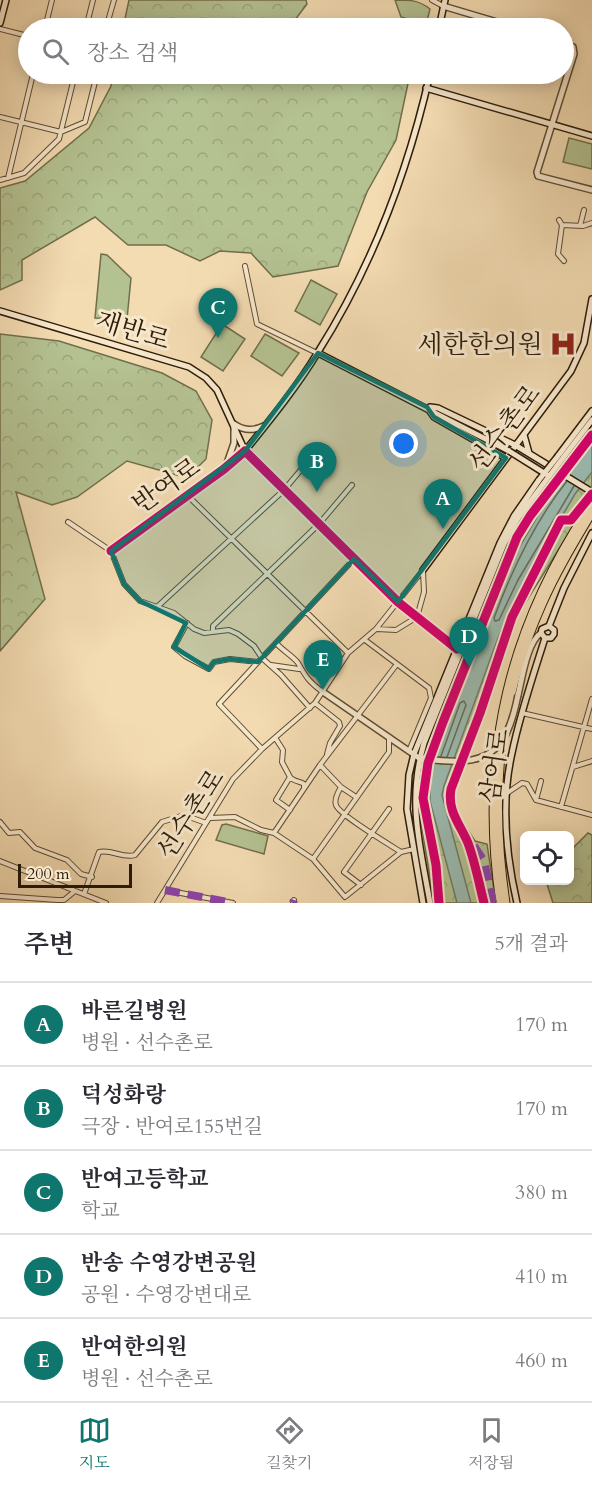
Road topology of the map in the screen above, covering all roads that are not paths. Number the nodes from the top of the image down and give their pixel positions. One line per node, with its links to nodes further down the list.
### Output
1 (6, 0): 12 (main road)
2 (52, 0): 7 (street)
3 (93, 0): 8 (street)
4 (114, 0): 9 (street)
5 (432, 0): 6 (street)
6 (444, 3): 10 (main road); 11 (main road)
7 (48, 18)
8 (88, 18)
9 (109, 18)
10 (441, 18)
11 (488, 18)
12 (0, 23)
13 (0, 29): 14 (street)
14 (18, 34)
15 (30, 84): 22 (street)
16 (73, 84): 24 (street)
17 (94, 84): 24 (street)
18 (427, 84): 20 (main road, 반여로)
19 (565, 84): 23 (main road)
20 (426, 88): 23 (main road); 36 (main road, 반여로)
21 (0, 117): 22 (street)
22 (21, 122): 24 (street); 26 (street)
23 (553, 124): 25 (main road); 28 (main road)
24 (61, 132): 26 (street)
25 (592, 136)
26 (8, 178): 27 (street)
27 (0, 180)
28 (592, 190)
29 (584, 210): 31 (street)
30 (592, 224): 31 (street)
31 (580, 226): 32 (street)
32 (564, 261)
33 (244, 266): 36 (street)
34 (592, 299): 42 (main road, 선수촌로)
35 (0, 310): 40 (main road, 재반로)
36 (318, 353): 37 (main road); 41 (main road, 반여로)
37 (430, 409): 43 (main road); 47 (main road); 50 (main road, bridge)
38 (592, 411): 46 (main road)
39 (592, 420): 46 (main road)
40 (234, 424): 41 (main road); 44 (main road, 재반로); 49 (main road)
41 (266, 425): 44 (main road, 반여로)
42 (524, 434): 43 (main road, 선수촌로); 45 (main road)
43 (515, 445): 45 (main road); 47 (main road, 선수촌로)
44 (245, 451): 49 (main road, 반여로); 53 (street)
45 (528, 453): 54 (main road)
46 (560, 457): 50 (main road, bridge)
47 (506, 458): 63 (main road, 선수촌로)
48 (310, 459): 53 (street)
49 (224, 469): 55 (main road, 반여로)
50 (547, 475): 51 (main road, bridge)
51 (542, 481): 76 (main road); 94 (main road)
52 (352, 485): 58 (street)
53 (284, 490): 58 (street); 60 (street)
54 (589, 490)
55 (188, 496): 60 (street); 61 (main road, 반여로)
56 (591, 508): 131 (highway); 132 (highway)
57 (68, 522): 61 (street)
58 (319, 524): 62 (street); 64 (street)
59 (592, 533): 70 (main road)
60 (231, 538): 64 (street); 66 (street)
61 (111, 551): 66 (street)
62 (354, 559): 65 (street); 67 (street)
63 (423, 570): 65 (street, 선수촌로); 68 (street)
64 (267, 574): 67 (street); 72 (street)
65 (398, 602): 68 (street); 71 (street, 선수촌로)
66 (157, 607): 69 (street)
67 (305, 611): 75 (street); 77 (street)
68 (417, 617): 71 (street); 76 (street)
69 (187, 623): 72 (street); 78 (street)
70 (549, 626): 73 (main road); 73 (main road)
71 (376, 629): 74 (street, 선수촌로)
72 (213, 631): 78 (street)
73 (543, 636): 87 (main road, 삼어로); 94 (main road, bridge)
74 (366, 640): 77 (street, 선수촌로); 79 (street)
75 (276, 643): 78 (street); 81 (street)
76 (457, 649): 94 (main road)
77 (348, 653): 82 (street, 선수촌로)
78 (260, 660): 80 (street); 93 (street)
79 (397, 664): 88 (street); 94 (street)
80 (271, 665): 81 (street); 85 (street)
81 (299, 669): 82 (street)
82 (323, 692): 84 (street, 선수촌로); 88 (main road)
83 (592, 699): 86 (street)
84 (315, 703): 85 (street, 선수촌로); 95 (street)
85 (310, 708): 92 (street, 선수촌로)
86 (591, 708): 89 (street)
87 (522, 713): 89 (street); 103 (main road, 삼어로)
88 (358, 716): 91 (main road); 95 (street)
89 (584, 727): 90 (street); 98 (street)
90 (592, 729)
91 (389, 737): 94 (main road); 104 (street)
92 (276, 739): 93 (street, 선수촌로); 99 (street)
93 (262, 749): 111 (street, 선수촌로)
94 (414, 754): 116 (main road); 130 (main road)
95 (327, 756): 97 (street)
96 (592, 761): 98 (street)
97 (320, 765): 101 (street); 102 (street)
98 (573, 767): 106 (street)
99 (290, 777): 102 (street); 108 (street)
100 (541, 781): 105 (street)
101 (341, 787): 104 (street); 109 (street)
102 (304, 788): 108 (street)
103 (507, 793): 105 (street); 133 (main road, 삼어로)
104 (356, 797): 109 (street)
105 (536, 800): 106 (street)
106 (561, 807): 110 (street)
107 (389, 809): 115 (street)
108 (290, 810): 114 (street)
109 (345, 814): 115 (street); 118 (street)
110 (592, 815)
111 (209, 818): 113 (street, 선수촌로); 114 (street)
112 (0, 822): 120 (street)
113 (206, 823): 120 (street); 122 (street, 선수촌로)
114 (274, 833): 118 (street)
115 (371, 833): 117 (street); 121 (street)
116 (414, 849): 117 (street); 129 (main road)
117 (401, 852): 121 (street)
118 (312, 859): 121 (street)
119 (0, 861): 123 (street)
120 (92, 877): 124 (street)
121 (361, 885)
122 (165, 890): 127 (street, 선수촌로); 128 (street)
123 (75, 891): 124 (street); 125 (street)
124 (84, 894): 126 (street)
125 (0, 896)
126 (106, 903)
127 (157, 903)
128 (233, 903)
129 (423, 903)
130 (430, 903)
131 (500, 903)
132 (506, 903)
133 (517, 903)

